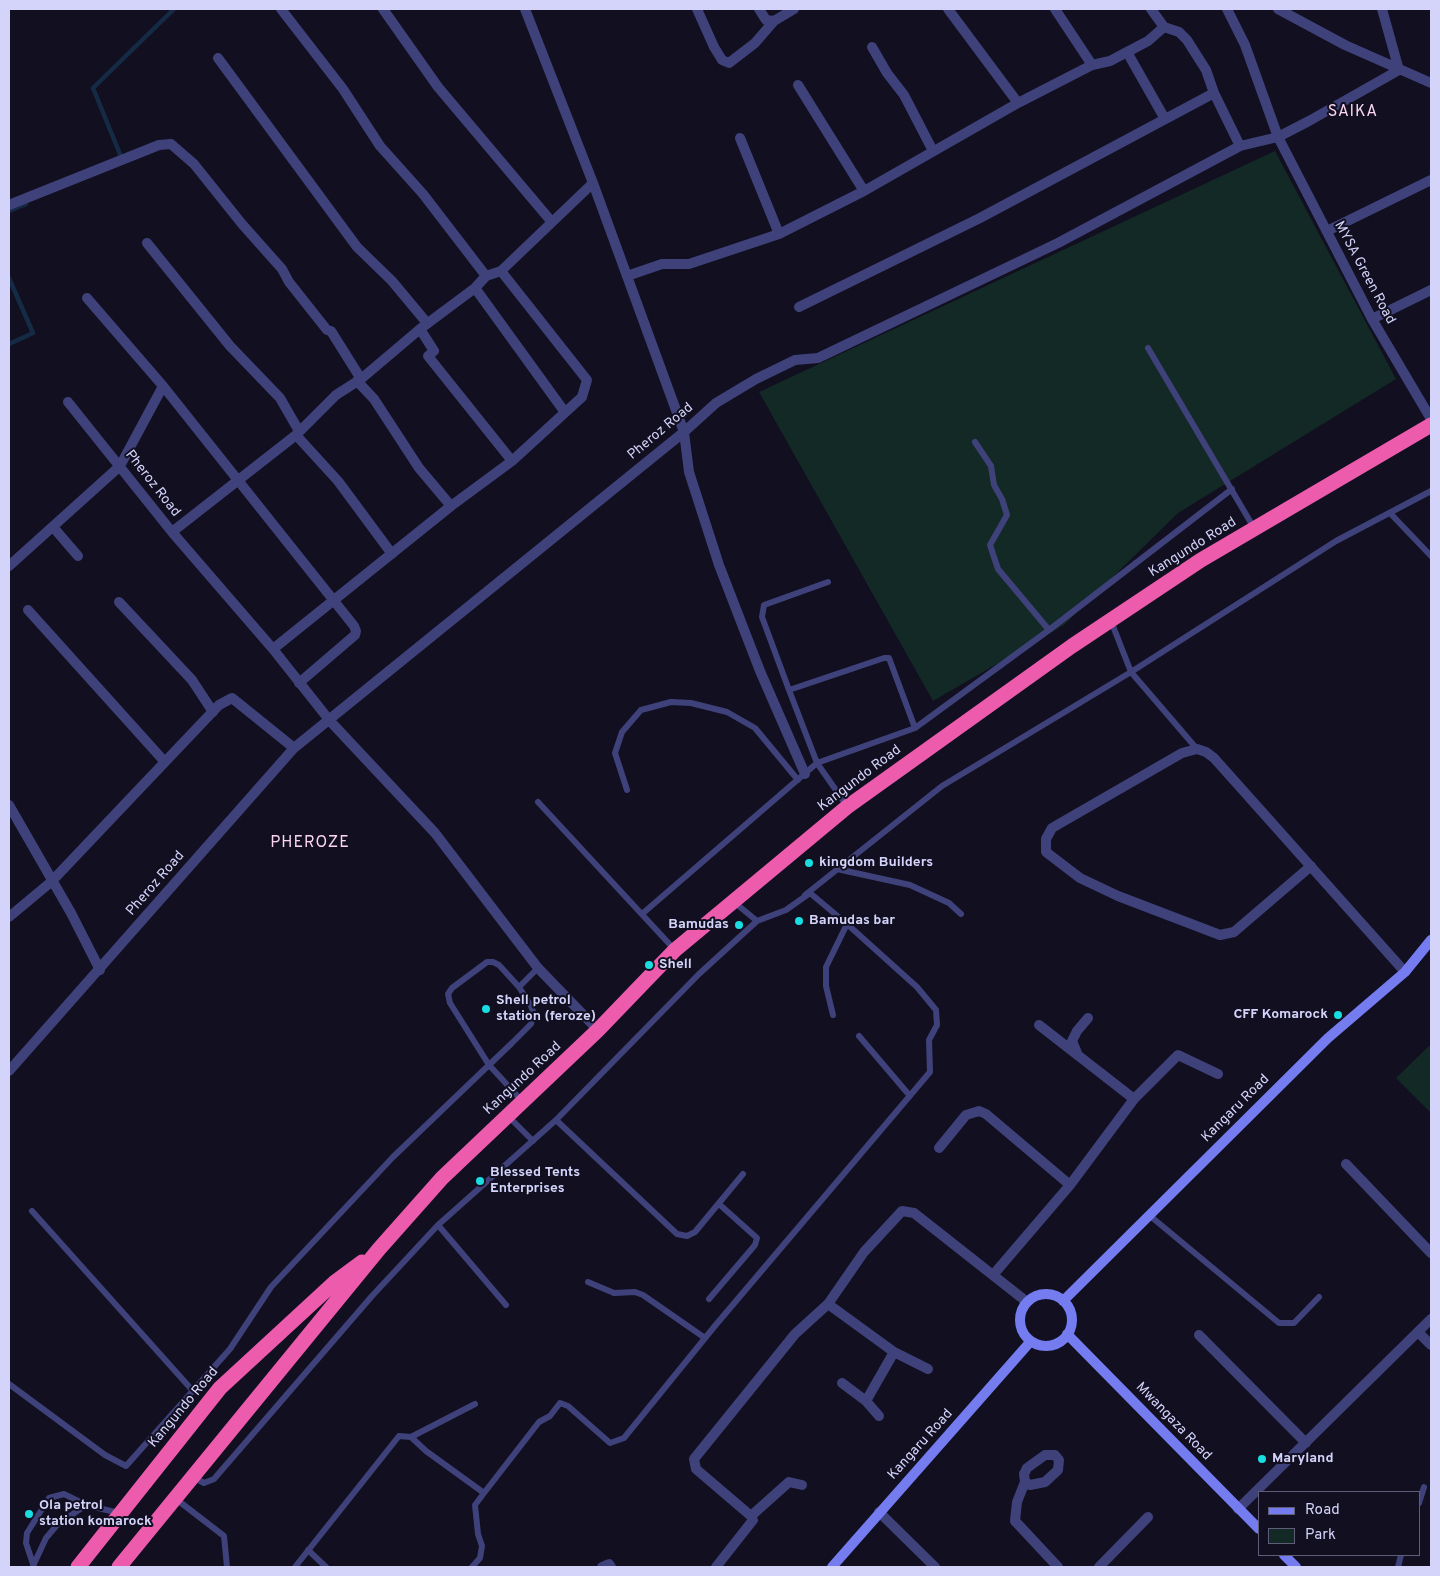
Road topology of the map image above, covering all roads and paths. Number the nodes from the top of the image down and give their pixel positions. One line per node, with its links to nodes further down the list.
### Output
1 (281, 9): 38 (street)
2 (383, 9): 33 (street)
3 (525, 9): 30 (street)
4 (697, 9): 13 (street)
5 (759, 9): 13 (street)
6 (794, 9): 13 (street)
7 (948, 9): 23 (street)
8 (1055, 9): 18 (street)
9 (1151, 9): 14 (street)
10 (1227, 9): 25 (street, MYSA Green Road)
11 (1278, 9): 19 (street)
12 (1382, 9): 19 (street)
13 (774, 21)
14 (1164, 27): 16 (street); 22 (street)
15 (872, 48): 28 (street)
16 (1127, 52): 18 (street); 24 (street)
17 (218, 58): 45 (street)
18 (1092, 65): 23 (street)
19 (1399, 70): 20 (street); 25 (street)
20 (1431, 83)
21 (798, 85): 31 (street)
22 (1214, 93): 24 (street); 27 (street)
23 (1018, 103): 28 (street)
24 (1165, 119): 43 (street)
25 (1278, 136): 27 (street, Pheroz Road); 34 (street, MYSA Green Road)
26 (740, 138): 35 (street)
27 (1240, 146): 53 (street, Pheroz Road)
28 (933, 151): 31 (street)
29 (1431, 180): 34 (street)
30 (593, 183): 33 (street); 39 (street)
31 (864, 191): 35 (street)
32 (9, 204): 47 (street)
33 (551, 221): 37 (street)
34 (1327, 231): 44 (street, MYSA Green Road)
35 (779, 234): 39 (street)
36 (147, 243): 54 (street)
37 (501, 271): 38 (street); 50 (street)
38 (486, 276): 40 (street)
39 (627, 276): 53 (street)
40 (475, 288): 45 (street); 50 (street)
41 (1431, 290): 44 (street)
42 (87, 298): 48 (street)
43 (800, 307)
44 (1372, 319): 51 (street, MYSA Green Road)
45 (424, 326): 47 (street); 56 (street)
46 (1148, 348): 59 (lane)
47 (359, 380): 54 (street); 61 (street)
48 (163, 386): 57 (street); 58 (street)
49 (68, 402): 57 (street, Pheroz Road)
50 (564, 411): 56 (street)
51 (1431, 419)
52 (1431, 425): 64 (highway, Kangundo Road)
53 (684, 432): 81 (street, Pheroz Road); 87 (street)
54 (298, 433): 58 (street); 66 (street)
55 (975, 442): 75 (lane)
56 (512, 461): 61 (street)
57 (120, 466): 63 (street); 65 (street, Pheroz Road)
58 (239, 479): 65 (street); 71 (street)
59 (1232, 489): 64 (lane); 75 (lane)
60 (1431, 491): 62 (lane)
61 (451, 506): 66 (street)
62 (1390, 513): 68 (lane); 77 (lane)
63 (53, 527): 67 (street); 69 (street)
64 (1254, 529): 74 (highway, Kangundo Road)
65 (172, 532): 76 (street, Pheroz Road)
66 (392, 554): 71 (street)
67 (78, 556)
68 (1431, 556)
69 (9, 566)
70 (828, 582): 79 (lane)
71 (334, 600): 76 (street); 78 (street)
72 (119, 602): 80 (street)
73 (28, 610): 85 (street)
74 (1111, 620): 77 (lane); 91 (highway, Kangundo Road)
75 (1049, 630): 82 (lane)
76 (273, 649): 78 (street, Pheroz Road)
77 (1131, 672): 84 (lane); 93 (lane)
78 (299, 683): 81 (street, Pheroz Road)
79 (789, 690): 82 (lane); 86 (lane)
80 (213, 712): 83 (street); 85 (street)
81 (330, 721): 83 (street, Pheroz Road); 104 (street, Pheroz Road)
82 (915, 728): 86 (lane)
83 (294, 748): 105 (street, Pheroz Road)
84 (1197, 749): 92 (street); 92 (street)
85 (164, 761): 94 (street)
86 (818, 763): 87 (lane); 91 (lane)
87 (802, 777): 88 (lane); 97 (lane)
88 (627, 790)
89 (538, 802): 97 (lane)
90 (9, 806): 94 (street)
91 (848, 808): 95 (highway, Kangundo Road)
92 (1311, 866): 106 (street)
93 (837, 869): 96 (lane); 98 (lane)
94 (51, 882): 99 (street); 105 (street)
95 (734, 902): 100 (lane); 103 (highway, Kangundo Road)
96 (786, 910): 100 (lane); 101 (lane)
97 (642, 914): 103 (lane)
98 (961, 914)
99 (9, 917)
100 (757, 921): 121 (lane)
101 (847, 924): 108 (lane); 117 (lane)
102 (1431, 940): 106 (main road, Kangaru Road)
103 (675, 950): 111 (highway, Kangundo Road)
104 (538, 968): 107 (lane); 111 (street, Pheroz Road)
105 (100, 970): 115 (street, Pheroz Road)
106 (1405, 972): 129 (main road, Kangaru Road)
107 (519, 987): 114 (lane); 114 (lane)
108 (834, 1015)
109 (1088, 1018): 113 (street)
110 (1039, 1025): 113 (street)
111 (598, 1030): 119 (highway, Kangundo Road)
112 (859, 1036): 117 (lane)
113 (1077, 1054): 118 (street)
114 (489, 1065): 119 (lane); 152 (lane)
115 (9, 1072)
116 (1218, 1074): 118 (street)
117 (910, 1096): 145 (lane)
118 (1134, 1098): 126 (street)
119 (524, 1102): 120 (highway, Kangundo Road)
120 (508, 1116): 122 (lane); 131 (highway, Kangundo Road)
121 (556, 1120): 122 (lane); 127 (lane)
122 (533, 1141): 130 (lane)
123 (939, 1148): 126 (street)
124 (1346, 1164): 132 (street)
125 (743, 1174): 127 (lane)
126 (1070, 1185): 133 (street)
127 (719, 1204): 136 (lane)
128 (32, 1210): 152 (lane)
129 (1149, 1216): 135 (lane); 137 (main road, Kangaru Road)
130 (438, 1225): 140 (lane); 158 (lane)
131 (379, 1250): 158 (highway, Kangundo Road); 168 (highway, Kangundo Road)
132 (1431, 1253)
133 (993, 1275): 138 (street); 139 (street)
134 (588, 1282): 145 (lane)
135 (1319, 1297)
136 (709, 1299)
137 (1063, 1301): 138 (main road); 143 (main road)
138 (1027, 1302): 146 (main road)
139 (828, 1304): 148 (street); 169 (street)
140 (506, 1306)
141 (1431, 1319): 142 (street)
142 (1419, 1333): 147 (street); 157 (street)
143 (1067, 1334): 146 (main road); 166 (main road, Mwangaza Road)
144 (1199, 1335): 157 (street)
145 (705, 1338): 162 (lane)
146 (1031, 1341): 167 (main road, Kangaru Road)
147 (1431, 1345)
148 (894, 1352): 149 (street); 153 (street)
149 (928, 1369)
150 (842, 1383): 153 (street)
151 (9, 1384): 152 (lane)
152 (193, 1391)
153 (866, 1401): 155 (street)
154 (475, 1404): 156 (lane)
155 (879, 1416)
156 (412, 1437): 162 (lane); 172 (lane)
157 (1306, 1443): 166 (street)
158 (192, 1476): 163 (highway, Kangundo Road)
159 (1026, 1482): 186 (street)
160 (802, 1485): 169 (street)
161 (1424, 1487): 164 (lane)
162 (484, 1493): 180 (lane)
163 (176, 1499): 176 (highway, Kangundo Road); 177 (lane)
164 (1420, 1500)
165 (86, 1505): 168 (lane); 174 (lane); 174 (lane)
166 (1238, 1510): 171 (main road, Mwangaza Road)
167 (880, 1512): 184 (main road, Kangaru Road); 185 (street)
168 (119, 1513): 175 (highway, Kangundo Road)
169 (751, 1516): 183 (street)
170 (1148, 1517): 187 (street)
171 (1258, 1528)
172 (308, 1550): 178 (lane); 179 (lane)
173 (1285, 1556): 188 (main road)
174 (33, 1566)
175 (78, 1567)
176 (119, 1567)
177 (227, 1567)
178 (295, 1567)
179 (326, 1567)
180 (472, 1567)
181 (602, 1567): 182 (street)
182 (611, 1567)
183 (716, 1567)
184 (832, 1567)
185 (936, 1567)
186 (1058, 1567)
187 (1099, 1567)
188 (1296, 1567)

